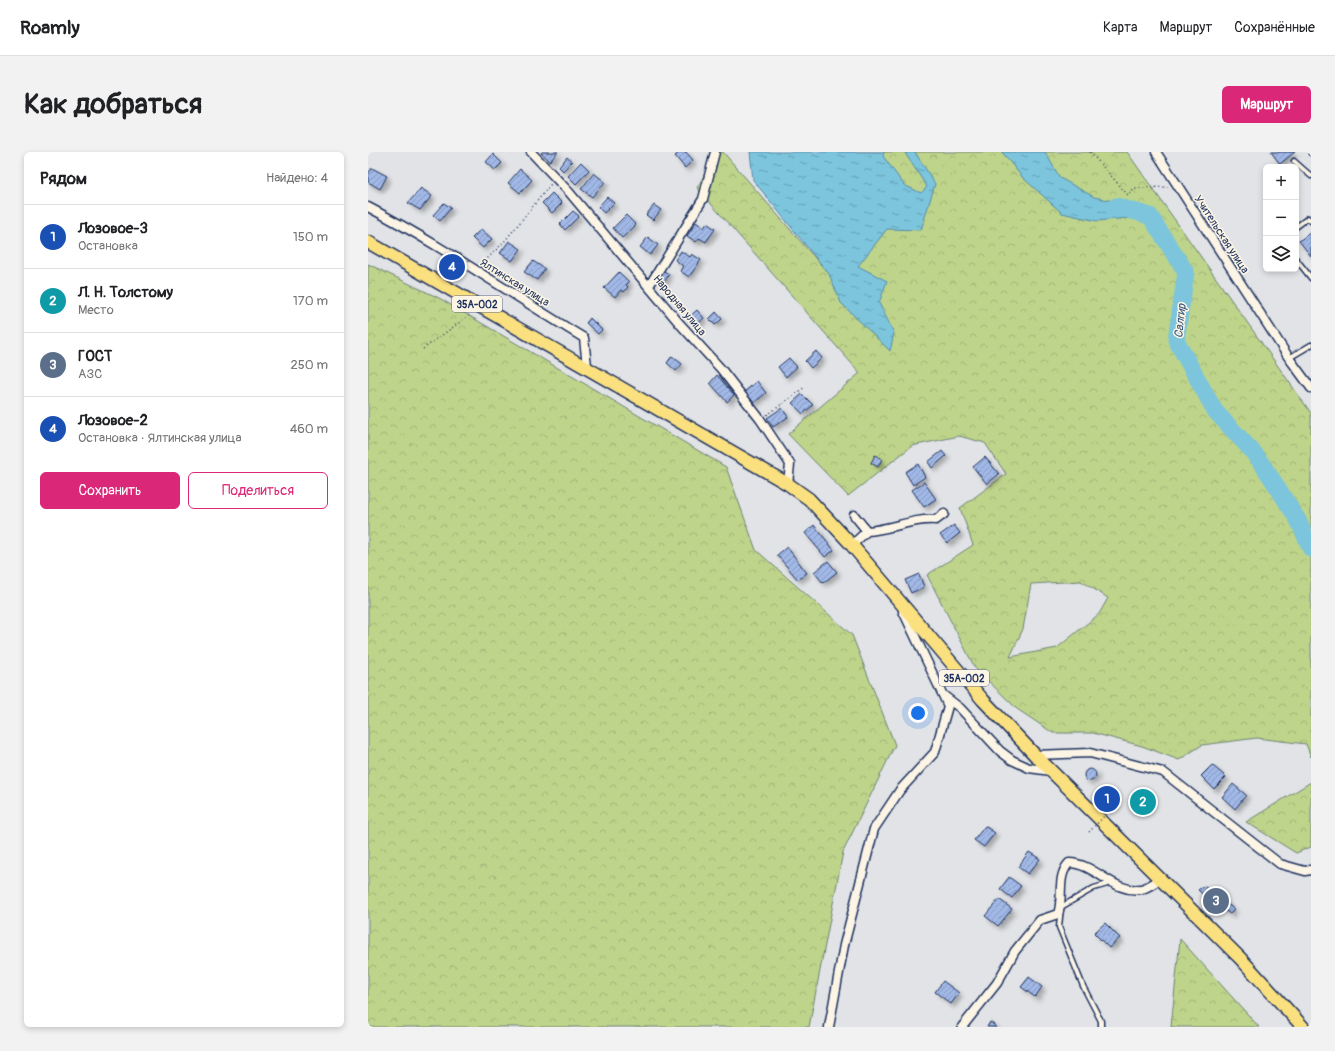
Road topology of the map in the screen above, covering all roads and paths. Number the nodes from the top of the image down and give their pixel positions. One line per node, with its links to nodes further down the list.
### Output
1 (531, 152): 7 (street, Народная улица)
2 (715, 152): 16 (street)
3 (1090, 152): 8 (path)
4 (1156, 152): 8 (street, Учительская улица)
5 (1294, 161): 6 (lane)
6 (1311, 176)
7 (556, 179): 14 (path); 16 (street, Народная улица)
8 (1178, 186): 20 (street, Учительская улица)
9 (368, 207): 14 (street, Ялтинская улица)
10 (1311, 221): 11 (lane)
11 (1299, 225)
12 (368, 242): 21 (main road, 35А-002)
13 (1299, 263): 15 (lane)
14 (476, 271): 21 (street, Ялтинская улица)
15 (1311, 278)
16 (649, 286): 24 (street, Народная улица)
17 (472, 312): 19 (path)
18 (1311, 345): 20 (lane)
19 (424, 349)
20 (1290, 358): 23 (street, Учительская улица)
21 (586, 366): 25 (main road, 35А-002)
22 (805, 387): 24 (path)
23 (1311, 388)
24 (760, 419): 25 (street, Народная улица)
25 (788, 484): 29 (main road, 35А-002)
26 (944, 514): 28 (street)
27 (854, 515): 28 (street)
28 (867, 531): 29 (street)
29 (852, 545): 30 (main road, 35А-002)
30 (896, 597): 31 (street); 32 (main road, 35А-002)
31 (942, 695): 33 (street); 41 (street)
32 (1035, 755): 33 (main road, 35А-002); 37 (street)
33 (1051, 771): 35 (main road, 35А-002)
34 (1115, 805): 35 (path, bridge)
35 (1101, 820): 36 (path, bridge); 38 (main road, 35А-002)
36 (1089, 832)
37 (1311, 870)
38 (1160, 879): 39 (street); 44 (main road, 35А-002)
39 (1113, 882): 40 (lane); 40 (street)
40 (1061, 907): 42 (street); 43 (lane)
41 (829, 1027)
42 (962, 1027)
43 (1101, 1027)
44 (1303, 1027)

